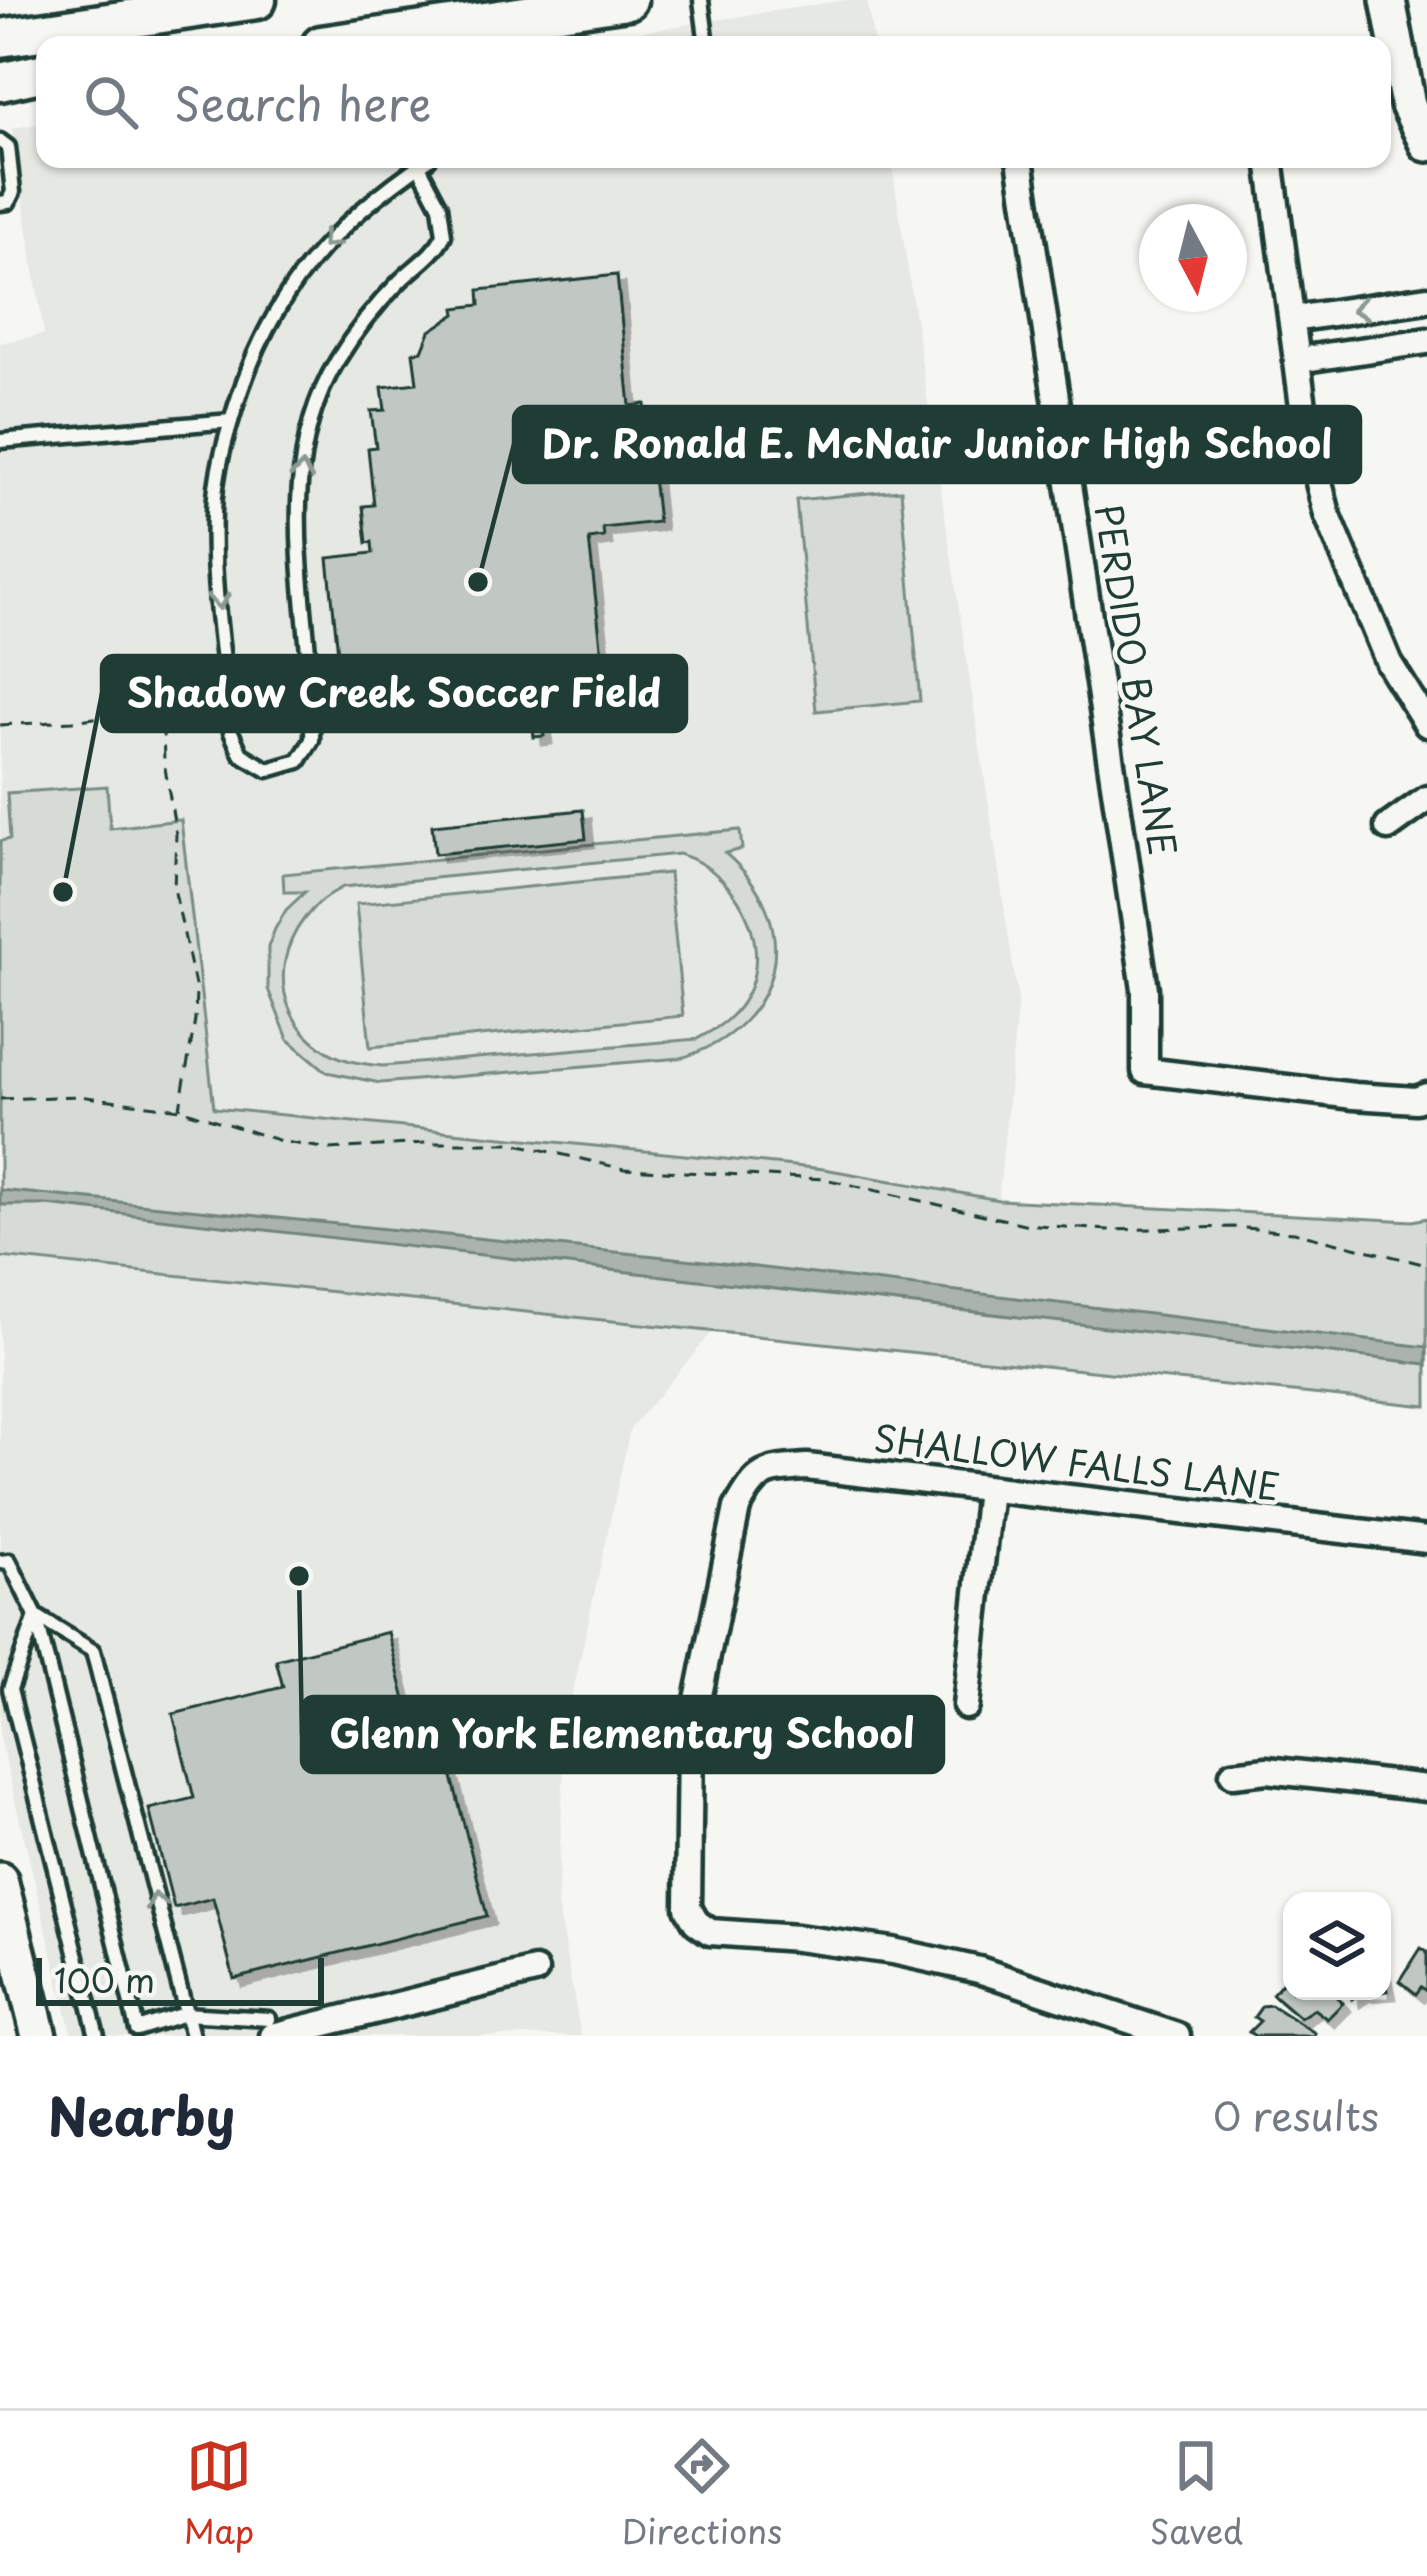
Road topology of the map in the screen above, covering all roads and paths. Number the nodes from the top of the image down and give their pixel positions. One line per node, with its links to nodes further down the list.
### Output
1 (257, 0): 5 (main road)
2 (628, 0): 6 (main road)
3 (701, 0): 7 (lane)
4 (1388, 0): 14 (main road)
5 (104, 23): 8 (main road)
6 (382, 36)
7 (706, 36)
8 (0, 38)
9 (36, 74): 10 (main road)
10 (0, 82)
11 (36, 87): 12 (main road)
12 (0, 92)
13 (0, 141): 19 (lane)
14 (1427, 145)
15 (416, 168): 24 (lane, one-way to 24)
16 (426, 168): 24 (lane, one-way to 16)
17 (1021, 168): 30 (street, PERDIDO BAY LANE)
18 (1271, 168): 21 (street)
19 (0, 203)
20 (1427, 299): 21 (street, one-way to 21)
21 (1293, 320): 23 (street)
22 (1427, 341): 23 (street)
23 (1298, 360): 26 (street)
24 (231, 421): 25 (lane)
25 (0, 441)
26 (1427, 724)
27 (0, 725): 32 (path)
28 (1427, 799): 29 (street)
29 (1388, 826)
30 (1427, 1096)
31 (0, 1099): 32 (path)
32 (180, 1109): 33 (path)
33 (1427, 1265)
34 (989, 1489): 35 (street, SHALLOW FALLS LANE); 38 (street); 48 (street, SHALLOW FALLS LANE)
35 (1427, 1540)
36 (0, 1562): 37 (lane)
37 (36, 1616): 43 (lane, one-way to 37); 43 (lane); 46 (lane)
38 (966, 1706)
39 (1233, 1774): 40 (street)
40 (1427, 1788)
41 (0, 1880): 45 (main road)
42 (535, 1971): 44 (street)
43 (184, 2014): 44 (lane); 47 (lane)
44 (272, 2028)
45 (39, 2036)
46 (98, 2036)
47 (192, 2036)
48 (1177, 2036)

